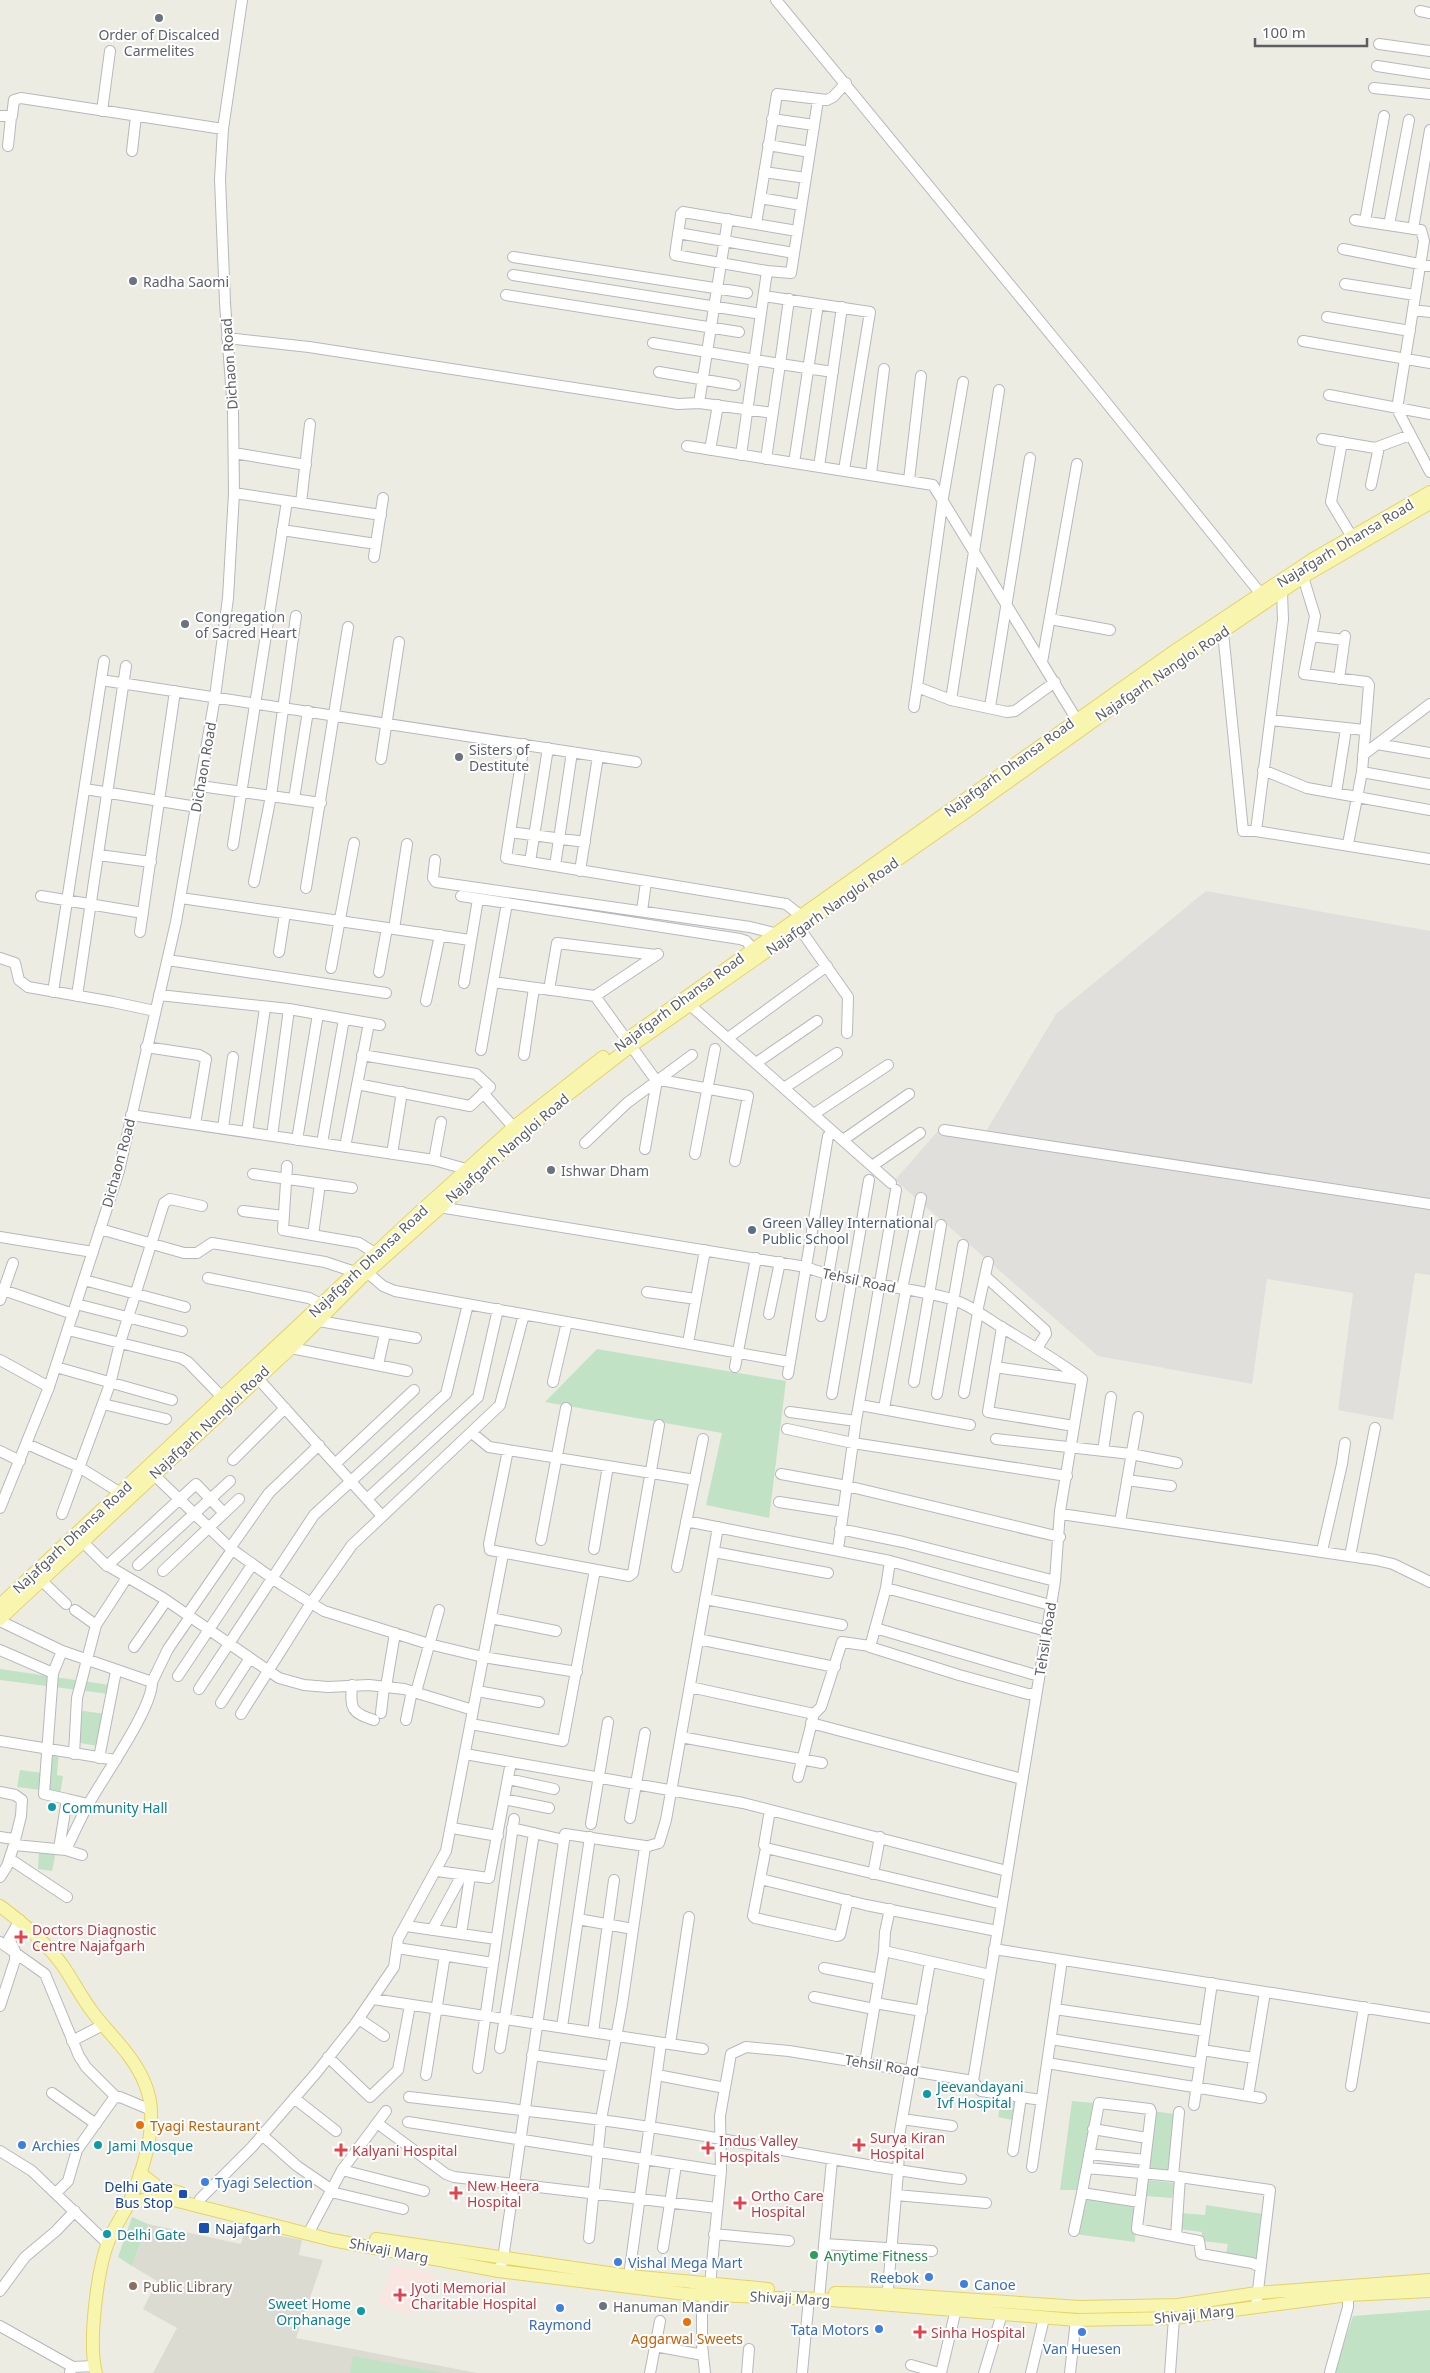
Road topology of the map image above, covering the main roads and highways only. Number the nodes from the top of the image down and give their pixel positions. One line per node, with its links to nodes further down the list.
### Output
1 (1430, 492): 3 (main road, Najafgarh Dhansa Road)
2 (1430, 503): 3 (main road, Najafgarh Nangloi Road)
3 (1279, 588): 4 (main road, Najafgarh Nangloi Road)
4 (1264, 598): 5 (main road, Najafgarh Dhansa Road); 5 (main road, Najafgarh Nangloi Road)
5 (1164, 665): 6 (main road, Najafgarh Nangloi Road)
6 (1079, 724): 7 (main road, Najafgarh Dhansa Road); 7 (main road, Najafgarh Nangloi Road)
7 (769, 941): 8 (main road, Najafgarh Dhansa Road); 8 (main road, Najafgarh Nangloi Road)
8 (629, 1042): 9 (main road, Najafgarh Nangloi Road)
9 (472, 1171): 10 (main road, Najafgarh Dhansa Road); 10 (main road, Najafgarh Nangloi Road)
10 (361, 1270): 11 (main road, Najafgarh Dhansa Road); 11 (main road, Najafgarh Nangloi Road)
11 (254, 1374): 12 (main road, Najafgarh Nangloi Road); 12 (main road, Najafgarh Dhansa Road)
12 (150, 1470): 13 (main road, Najafgarh Dhansa Road); 14 (main road, Najafgarh Nangloi Road)
13 (0, 1605)
14 (0, 1620)
15 (0, 1906): 16 (main road)
16 (140, 2173): 17 (main road, Shivaji Marg); 18 (main road)
17 (199, 2202): 18 (main road, Shivaji Marg); 19 (main road, Shivaji Marg)
18 (128, 2204): 24 (main road)
19 (501, 2265): 21 (main road, Shivaji Marg); 21 (main road, Shivaji Marg)
20 (1430, 2280): 23 (main road, Shivaji Marg)
21 (708, 2290): 23 (main road, Shivaji Marg)
22 (1430, 2291): 23 (main road, Shivaji Marg)
23 (957, 2305)
24 (95, 2369)

